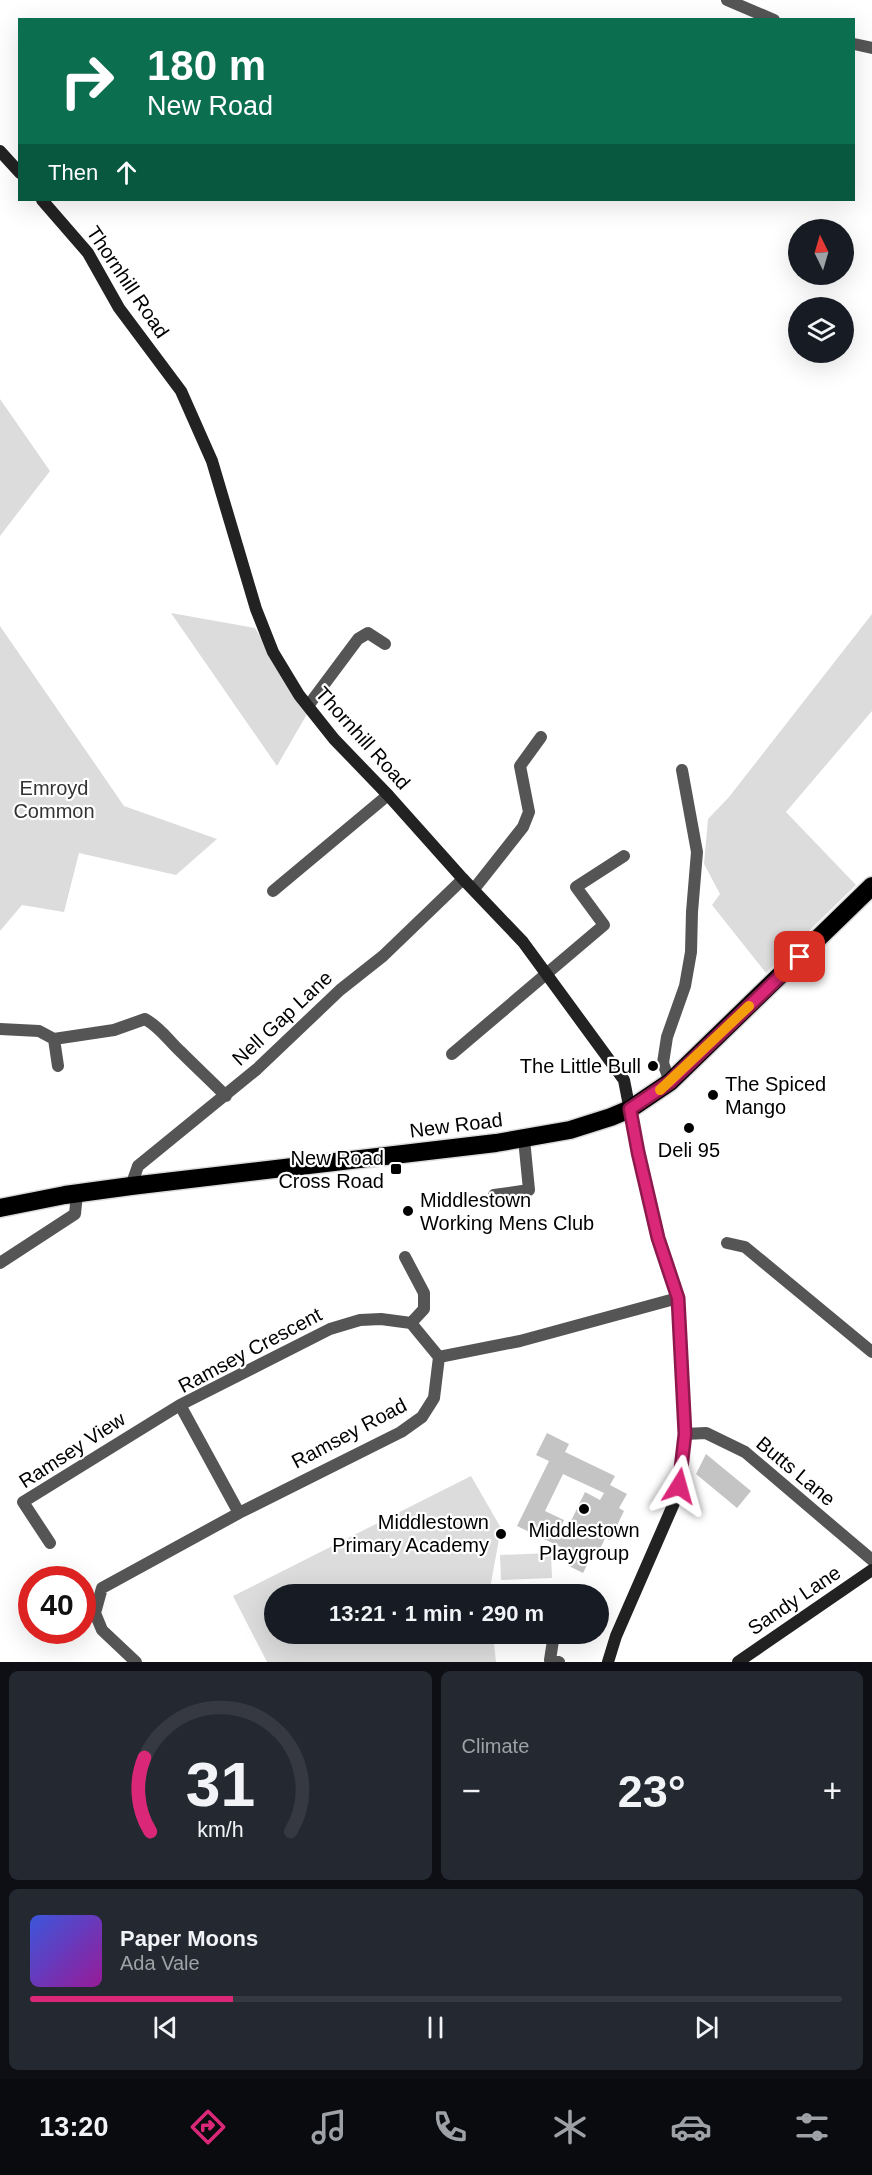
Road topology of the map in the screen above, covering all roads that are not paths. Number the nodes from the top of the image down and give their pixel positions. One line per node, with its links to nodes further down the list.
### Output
1 (728, 0): 2 (street)
2 (769, 18)
3 (855, 44): 4 (street)
4 (872, 48)
5 (0, 151): 6 (street)
6 (18, 171)
7 (43, 201): 9 (street, Thornhill Road)
8 (385, 644): 9 (street)
9 (308, 706): 12 (street, Thornhill Road)
10 (541, 737): 16 (street)
11 (682, 770): 23 (street)
12 (388, 795): 14 (street, Thornhill Road); 17 (street)
13 (624, 856): 18 (street)
14 (464, 879): 16 (street, Thornhill Road); 24 (street, Nell Gap Lane)
15 (872, 886): 23 (highway, New Road)
16 (474, 889): 18 (street, Thornhill Road)
17 (273, 891)
18 (547, 974): 21 (street); 25 (street, Thornhill Road)
19 (0, 1029): 20 (street)
20 (54, 1039): 22 (street); 24 (street)
21 (452, 1054)
22 (58, 1066)
23 (664, 1086): 25 (highway, New Road)
24 (226, 1096): 27 (street, Nell Gap Lane)
25 (630, 1109): 26 (highway, New Road); 34 (street, Thornhill Road)
26 (524, 1139): 27 (highway, New Road); 29 (street)
27 (130, 1186): 28 (highway, New Road)
28 (77, 1194): 30 (highway, New Road); 33 (street)
29 (494, 1195)
30 (0, 1208)
31 (727, 1243): 36 (street)
32 (405, 1257): 35 (street)
33 (0, 1263)
34 (678, 1298): 37 (street); 39 (street, Thornhill Road)
35 (411, 1323): 37 (street); 38 (street, Ramsey Crescent)
36 (872, 1352)
37 (439, 1357): 40 (street, Ramsey Road)
38 (180, 1405): 40 (street, Ramsey Crescent); 41 (street, Ramsey View)
39 (685, 1434): 42 (street, Butts Lane); 47 (street, Thornhill Road)
40 (238, 1513): 45 (street, Ramsey Road)
41 (50, 1543)
42 (872, 1560)
43 (872, 1570): 48 (street, Sandy Lane)
44 (552, 1644): 46 (street)
45 (136, 1662)
46 (559, 1662)
47 (608, 1662)
48 (738, 1662)

